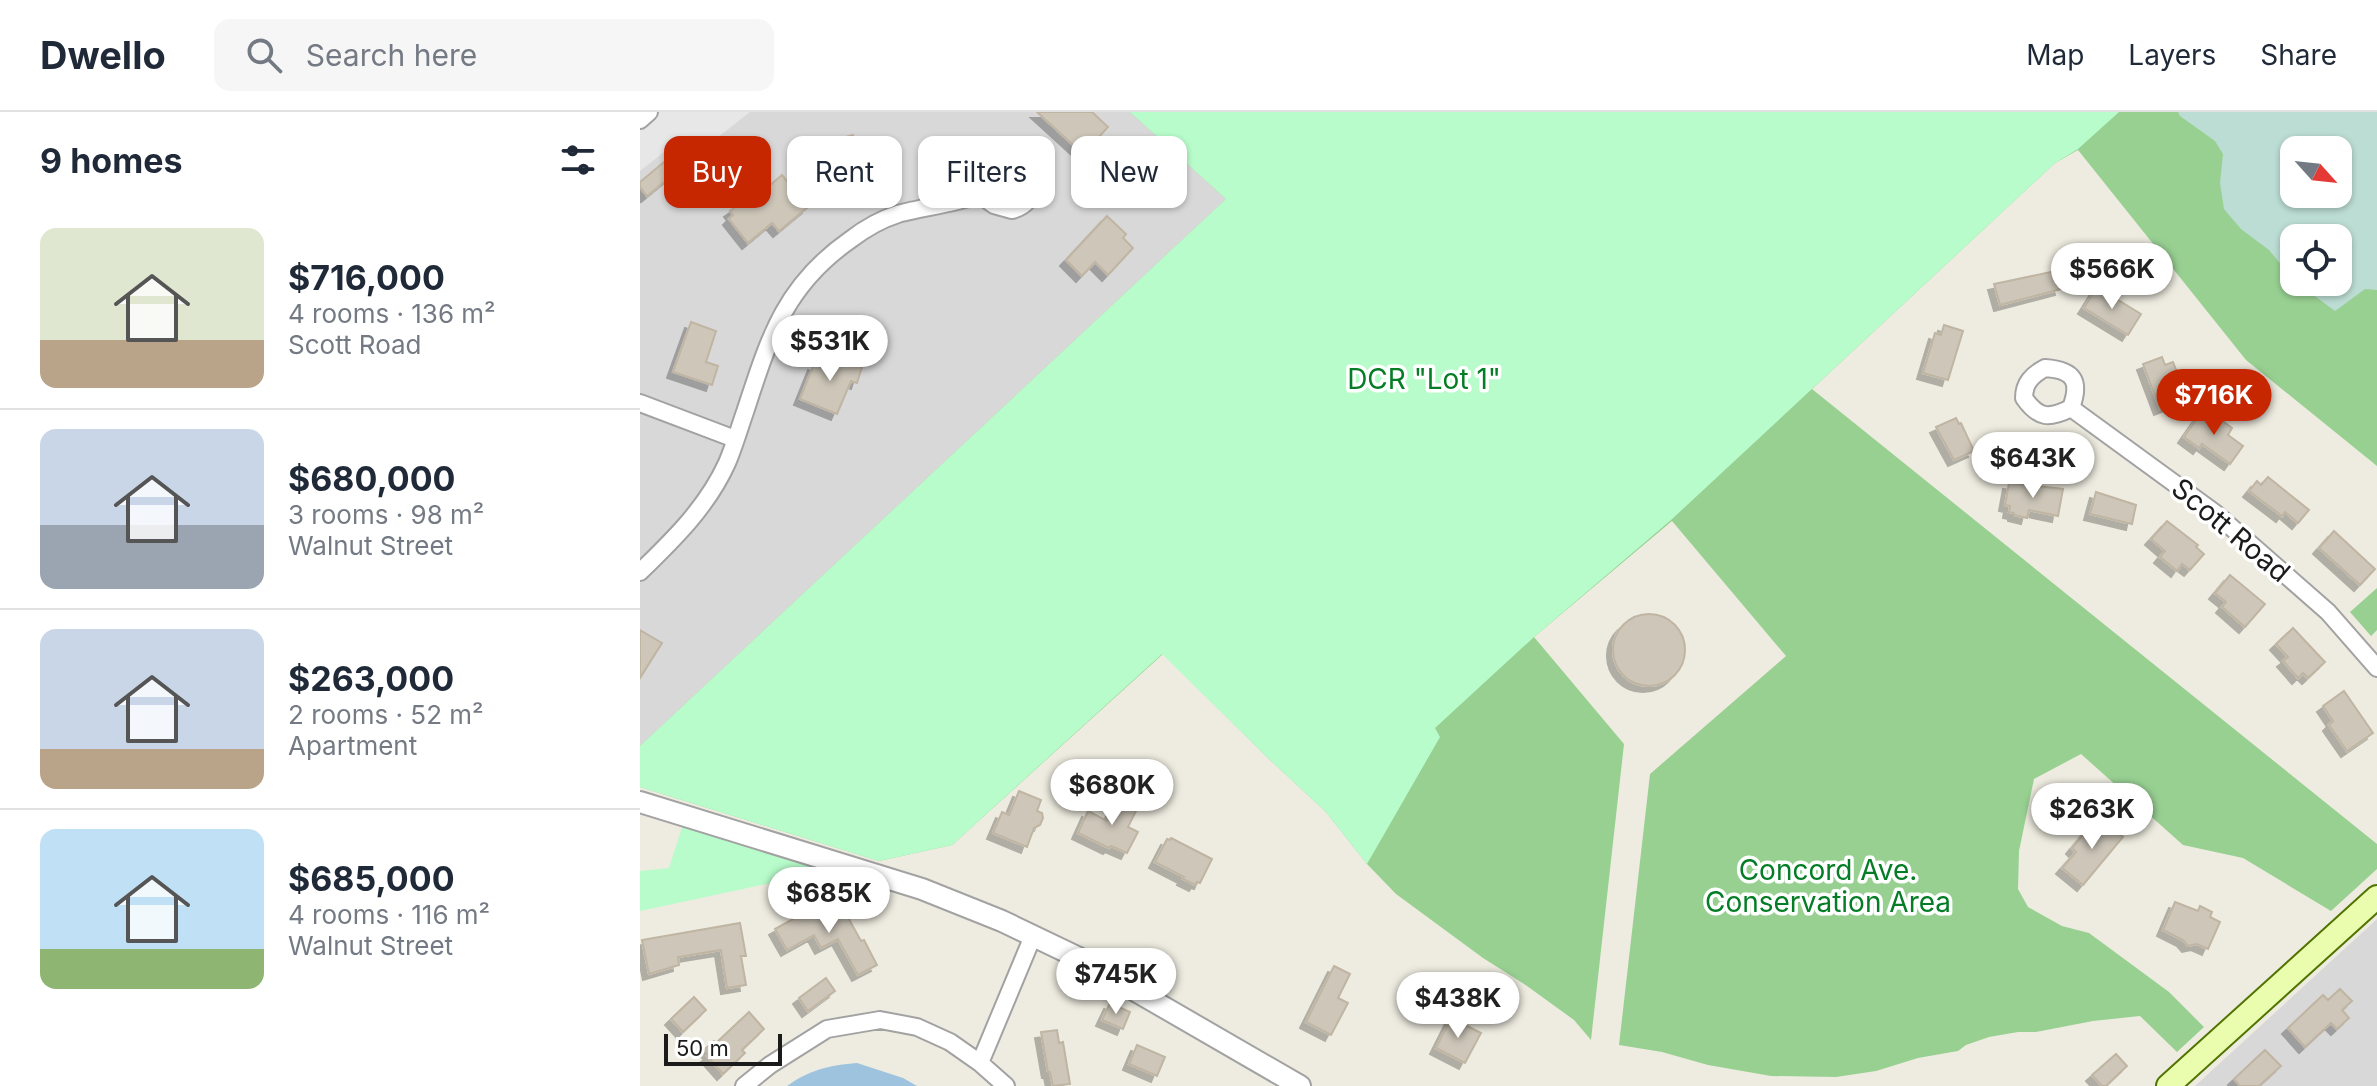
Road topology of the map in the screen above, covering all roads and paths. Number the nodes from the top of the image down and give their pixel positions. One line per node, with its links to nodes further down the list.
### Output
1 (649, 112): 2 (street)
2 (640, 120)
3 (923, 208): 6 (street)
4 (640, 403): 6 (street)
5 (2071, 408): 8 (street, Scott Road)
6 (735, 439): 7 (street)
7 (640, 572)
8 (2377, 668)
9 (640, 802): 11 (street)
10 (2377, 897): 16 (main road)
11 (1033, 936): 12 (street); 15 (street)
12 (980, 1063): 13 (street); 14 (street)
13 (744, 1086)
14 (1006, 1086)
15 (1300, 1086)
16 (2168, 1086)

